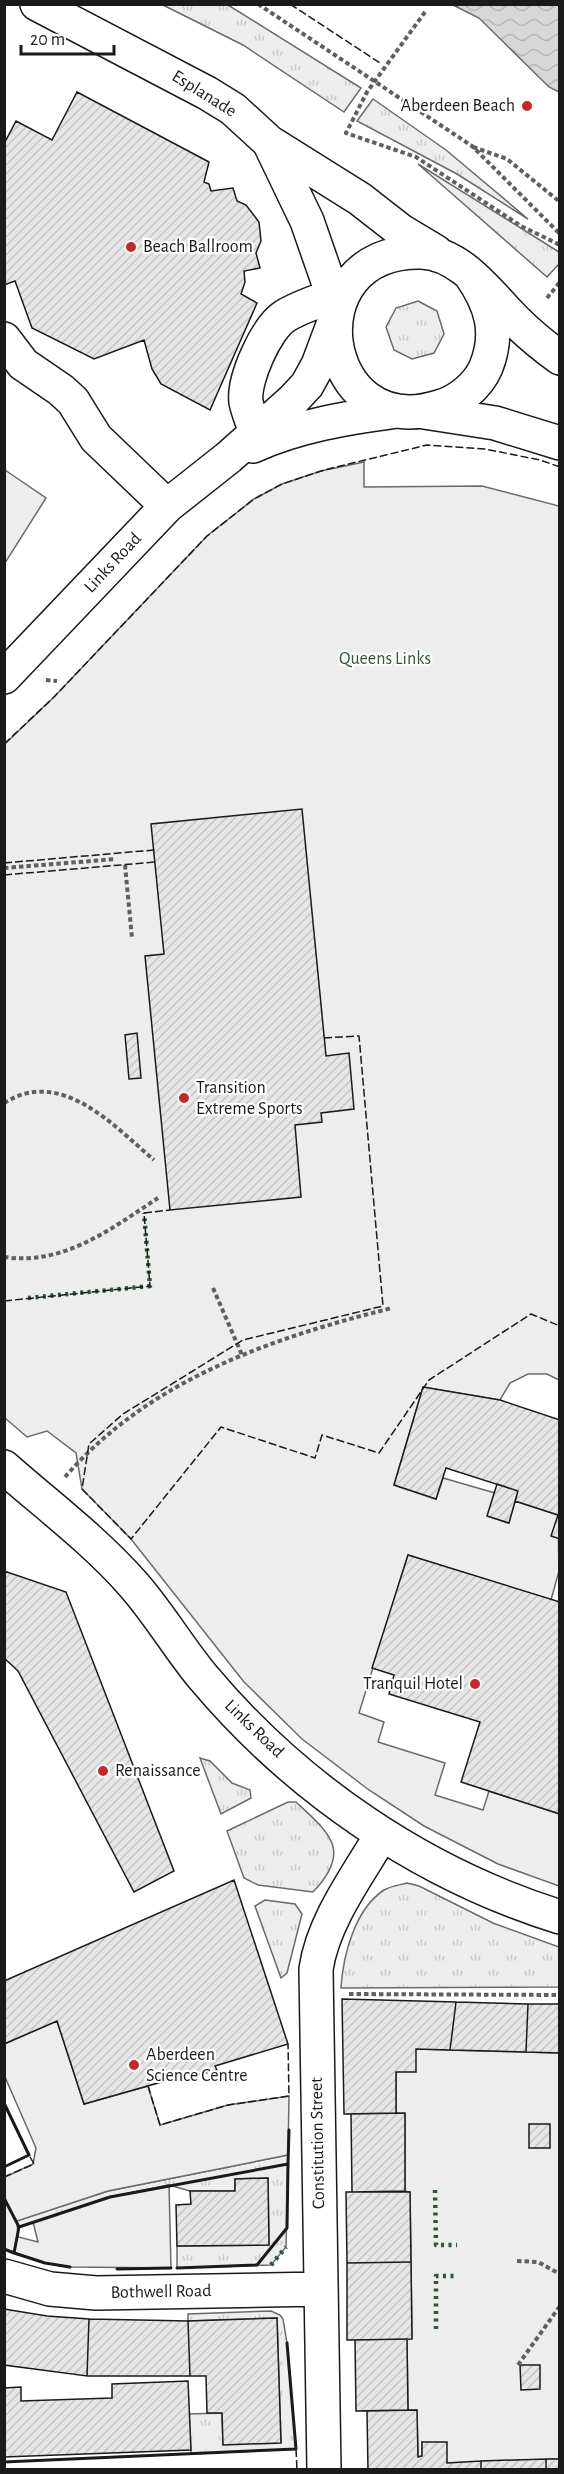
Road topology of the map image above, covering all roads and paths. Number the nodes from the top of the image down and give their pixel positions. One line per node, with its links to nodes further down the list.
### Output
1 (37, 4): 5 (street, Esplanade)
2 (258, 4): 4 (path)
3 (425, 12): 4 (path)
4 (375, 81): 6 (path); 9 (path)
5 (270, 142): 10 (street, Esplanade); 13 (street, Esplanade)
6 (472, 146): 7 (path); 8 (path)
7 (560, 202)
8 (560, 234)
9 (560, 245)
10 (459, 267): 13 (street); 15 (street); 16 (street)
11 (560, 282): 12 (path)
12 (547, 298)
13 (338, 303): 16 (street); 17 (street, Links Road); 17 (street)
14 (4, 339): 20 (street)
15 (560, 358)
16 (410, 411): 18 (street); 19 (street, Links Road)
17 (256, 432): 19 (street, Links Road)
18 (560, 443)
19 (229, 457): 20 (street, Links Road)
20 (167, 506): 21 (street, Links Road)
21 (5, 675)
22 (116, 859): 24 (path)
23 (125, 865): 25 (path)
24 (4, 868)
25 (132, 938)
26 (4, 1103): 27 (path)
27 (154, 1160)
28 (158, 1198): 29 (path)
29 (4, 1257)
30 (213, 1288): 32 (path)
31 (392, 1308): 32 (path)
32 (242, 1355): 33 (path)
33 (20, 1487): 34 (street, Links Road)
34 (382, 1834): 35 (street, Links Road); 36 (street, Constitution Street)
35 (560, 1917)
36 (315, 1993): 37 (path); 41 (street, Constitution Street)
37 (560, 1995)
38 (517, 2261): 39 (path)
39 (560, 2274)
40 (4, 2276): 41 (street, Bothwell Road)
41 (320, 2289): 44 (street, Constitution Street)
42 (560, 2306): 43 (path)
43 (519, 2365)
44 (324, 2469)

